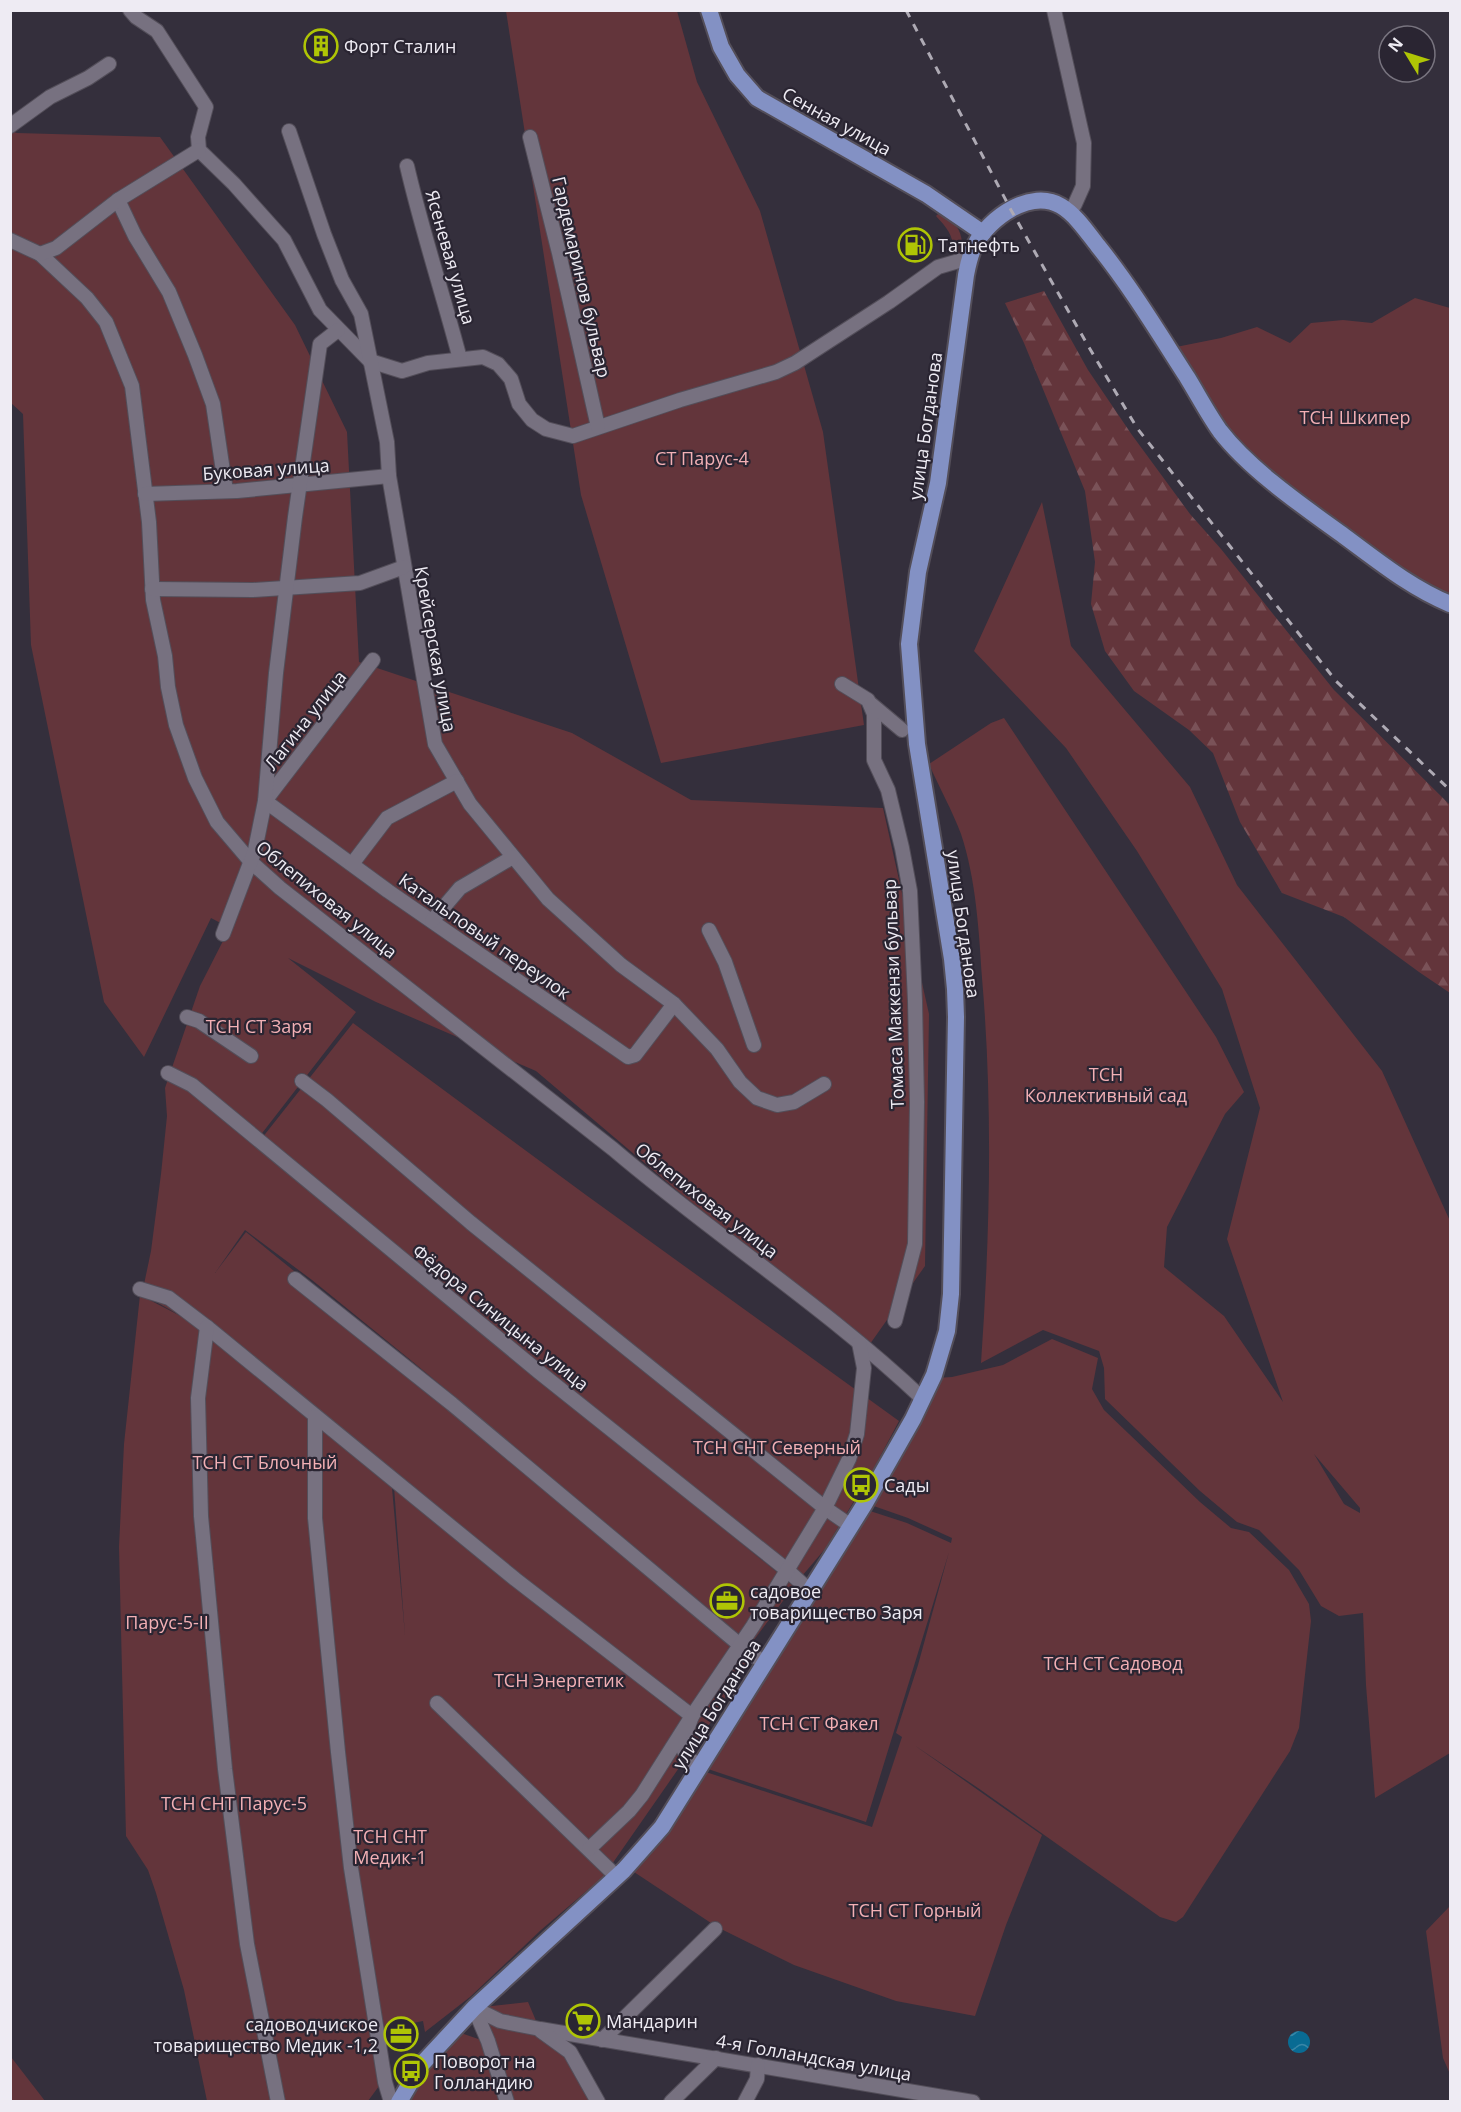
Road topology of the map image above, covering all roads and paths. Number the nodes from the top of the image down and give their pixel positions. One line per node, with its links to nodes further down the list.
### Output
1 (130, 10): 8 (street)
2 (709, 10): 12 (main road, Сенная улица)
3 (1054, 10): 11 (street)
4 (109, 64): 5 (street)
5 (10, 126)
6 (289, 131): 18 (street, Крейсерская улица)
7 (530, 137): 19 (street, Гардемаринов бульвар)
8 (198, 144): 10 (street); 16 (street)
9 (407, 165): 17 (street, Ясеневая улица)
10 (118, 200): 14 (street); 22 (street)
11 (1070, 212): 12 (main road, улица Богданова); 27 (main road)
12 (983, 233): 15 (main road, улица Богданова)
13 (10, 240): 14 (street, Облепиховая улица)
14 (40, 254): 23 (street, Облепиховая улица)
15 (969, 258): 19 (street); 52 (main road, улица Богданова)
16 (338, 330): 18 (street); 21 (street)
17 (460, 359): 18 (street); 19 (street)
18 (370, 361): 20 (street, Крейсерская улица)
19 (598, 427)
20 (388, 476): 21 (street, Буковая улица); 24 (street, Крейсерская улица)
21 (299, 486): 22 (street, Буковая улица); 25 (street)
22 (226, 491): 23 (street, Буковая улица)
23 (146, 494): 26 (street, Облепиховая улица)
24 (404, 567): 25 (street); 32 (street, Крейсерская улица)
25 (286, 588): 26 (street); 33 (street)
26 (152, 589): 35 (street, Облепиховая улица)
27 (1450, 604)
28 (374, 660): 33 (street, Лагина улица)
29 (842, 684): 30 (street)
30 (868, 700): 31 (street); 49 (street, Томаса Маккензи бульвар)
31 (902, 730)
32 (457, 781): 34 (street, Крейсерская улица); 36 (street)
33 (265, 801): 35 (street); 36 (street, Катальповый переулок)
34 (513, 857): 37 (street); 40 (street, Крейсерская улица)
35 (251, 862): 39 (street); 51 (street, Облепиховая улица)
36 (352, 864): 37 (street, Катальповый переулок)
37 (432, 921): 40 (street, Катальповый переулок)
38 (709, 930): 42 (street)
39 (223, 934)
40 (674, 1004): 46 (street, Крейсерская улица)
41 (187, 1017): 43 (street)
42 (754, 1045)
43 (251, 1056)
44 (168, 1073): 56 (street, Фёдора Синицына улица)
45 (302, 1081): 54 (street)
46 (824, 1084)
47 (295, 1279): 58 (street)
48 (140, 1289): 50 (street)
49 (895, 1321)
50 (207, 1327): 53 (street); 72 (street)
51 (859, 1343): 52 (street, Облепиховая улица); 54 (street)
52 (923, 1399): 55 (main road, улица Богданова)
53 (315, 1417): 61 (street); 73 (street)
54 (825, 1508): 55 (street); 56 (street)
55 (851, 1526): 57 (main road, улица Богданова)
56 (787, 1570): 57 (street, Фёдора Синицына улица); 58 (street)
57 (810, 1591): 59 (main road, улица Богданова)
58 (740, 1645): 59 (street); 61 (street)
59 (764, 1663): 62 (main road, улица Богданова)
60 (437, 1703): 63 (street)
61 (692, 1716): 62 (street); 63 (street)
62 (699, 1769): 64 (main road, улица Богданова)
63 (589, 1849): 64 (street)
64 (617, 1876): 66 (main road, улица Богданова)
65 (715, 1929): 68 (street)
66 (474, 2008): 67 (street, 4-я Голландская улица); 74 (main road, улица Богданова); 75 (street)
67 (540, 2030): 68 (street, 4-я Голландская улица); 76 (street)
68 (602, 2040): 69 (street, 4-я Голландская улица)
69 (716, 2058): 70 (street, 4-я Голландская улица); 77 (street)
70 (758, 2065): 71 (street, 4-я Голландская улица); 78 (street)
71 (909, 2097): 79 (street, 4-я Голландская улица)
72 (278, 2102)
73 (391, 2102)
74 (399, 2102)
75 (507, 2102)
76 (598, 2102)
77 (671, 2102)
78 (745, 2102)
79 (973, 2102)

